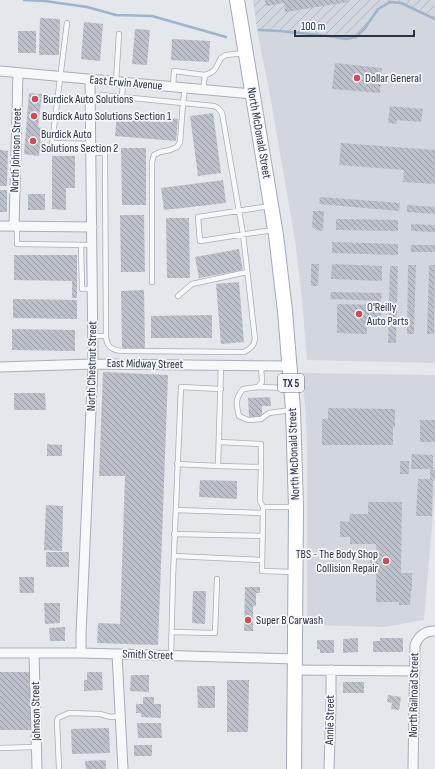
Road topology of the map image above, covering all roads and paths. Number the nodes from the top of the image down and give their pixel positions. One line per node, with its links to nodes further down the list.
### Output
1 (237, 0): 4 (main road, North McDonald Street / TX 5)
2 (67, 23): 8 (lane)
3 (119, 34): 10 (lane)
4 (246, 53): 7 (lane); 14 (main road, North McDonald Street / TX 5)
5 (0, 71): 6 (street, East Erwin Avenue)
6 (18, 74): 8 (street, East Erwin Avenue); 22 (street, North Johnson Street)
7 (205, 75): 11 (lane); 13 (lane)
8 (61, 77): 9 (street, East Erwin Avenue); 18 (lane)
9 (90, 80): 10 (street, East Erwin Avenue); 18 (street, North Chestnut Street)
10 (120, 82): 11 (street, East Erwin Avenue); 16 (lane)
11 (173, 87): 12 (street, East Erwin Avenue)
12 (185, 88): 13 (street, East Erwin Avenue); 17 (lane)
13 (203, 90): 14 (street, East Erwin Avenue)
14 (252, 94): 19 (main road, North McDonald Street / TX 5)
15 (102, 95): 16 (lane)
16 (122, 97): 17 (lane)
17 (183, 103): 20 (lane); 31 (lane)
18 (91, 148): 23 (street, North Chestnut Street); 35 (lane)
19 (271, 206): 20 (lane); 24 (main road, North McDonald Street / TX 5)
20 (239, 211): 25 (lane); 25 (lane)
21 (0, 226): 22 (street)
22 (16, 226): 23 (street); 26 (lane)
23 (92, 228): 27 (street, North Chestnut Street)
24 (275, 230): 25 (lane); 39 (main road, North McDonald Street / TX 5)
25 (243, 234): 30 (lane)
26 (81, 245): 27 (lane); 28 (lane)
27 (92, 245): 29 (street, North Chestnut Street)
28 (81, 263): 29 (lane); 32 (lane)
29 (92, 263): 32 (street, North Chestnut Street)
30 (247, 272): 33 (lane); 35 (lane)
31 (152, 282)
32 (92, 289): 34 (street, North Chestnut Street)
33 (178, 296)
34 (92, 336): 35 (lane); 36 (street, North Chestnut Street)
35 (106, 336)
36 (93, 364): 37 (street, East Midway Street); 40 (street, East Midway Street); 62 (street, North Chestnut Street)
37 (221, 365): 38 (street, East Midway Street); 43 (lane)
38 (261, 366): 39 (street, East Midway Street); 41 (lane)
39 (289, 366): 42 (main road, North McDonald Street / TX 5)
40 (0, 367)
41 (258, 387): 42 (lane); 44 (lane)
42 (292, 388): 44 (main road, North McDonald Street / TX 5)
43 (220, 389): 45 (lane); 46 (lane)
44 (294, 410): 49 (main road, North McDonald Street / TX 5)
45 (219, 442): 47 (lane); 48 (lane)
46 (177, 464): 47 (lane); 50 (lane)
47 (218, 466): 48 (lane)
48 (261, 467): 51 (lane)
49 (296, 507): 51 (lane); 56 (main road, North McDonald Street / TX 5)
50 (176, 510): 51 (lane); 52 (lane)
51 (263, 510): 53 (lane)
52 (174, 534): 53 (lane); 54 (lane)
53 (263, 536): 55 (lane)
54 (174, 556): 55 (lane); 59 (lane)
55 (262, 560): 56 (lane)
56 (296, 572): 65 (main road, North McDonald Street / TX 5)
57 (217, 579): 59 (lane)
58 (434, 631): 67 (street, North Railroad Street)
59 (172, 632): 64 (lane)
60 (0, 653): 61 (street, Smith Street)
61 (34, 653): 62 (street, Smith Street); 69 (street, Johnson Street)
62 (81, 653): 63 (street, Smith Street)
63 (117, 654): 64 (street, Smith Street); 68 (street)
64 (171, 655): 65 (street, Smith Street)
65 (295, 665): 66 (street, Smith Street); 74 (main road, North McDonald Street / TX 5)
66 (331, 670): 67 (street, Smith Street); 75 (street, Annie Street)
67 (415, 671): 76 (street, North Railroad Street)
68 (120, 716): 71 (lane); 73 (street)
69 (37, 747): 70 (lane); 72 (street, Johnson Street)
70 (0, 748)
71 (59, 768)
72 (37, 769)
73 (123, 769)
74 (294, 769)
75 (329, 769)
76 (413, 769)

